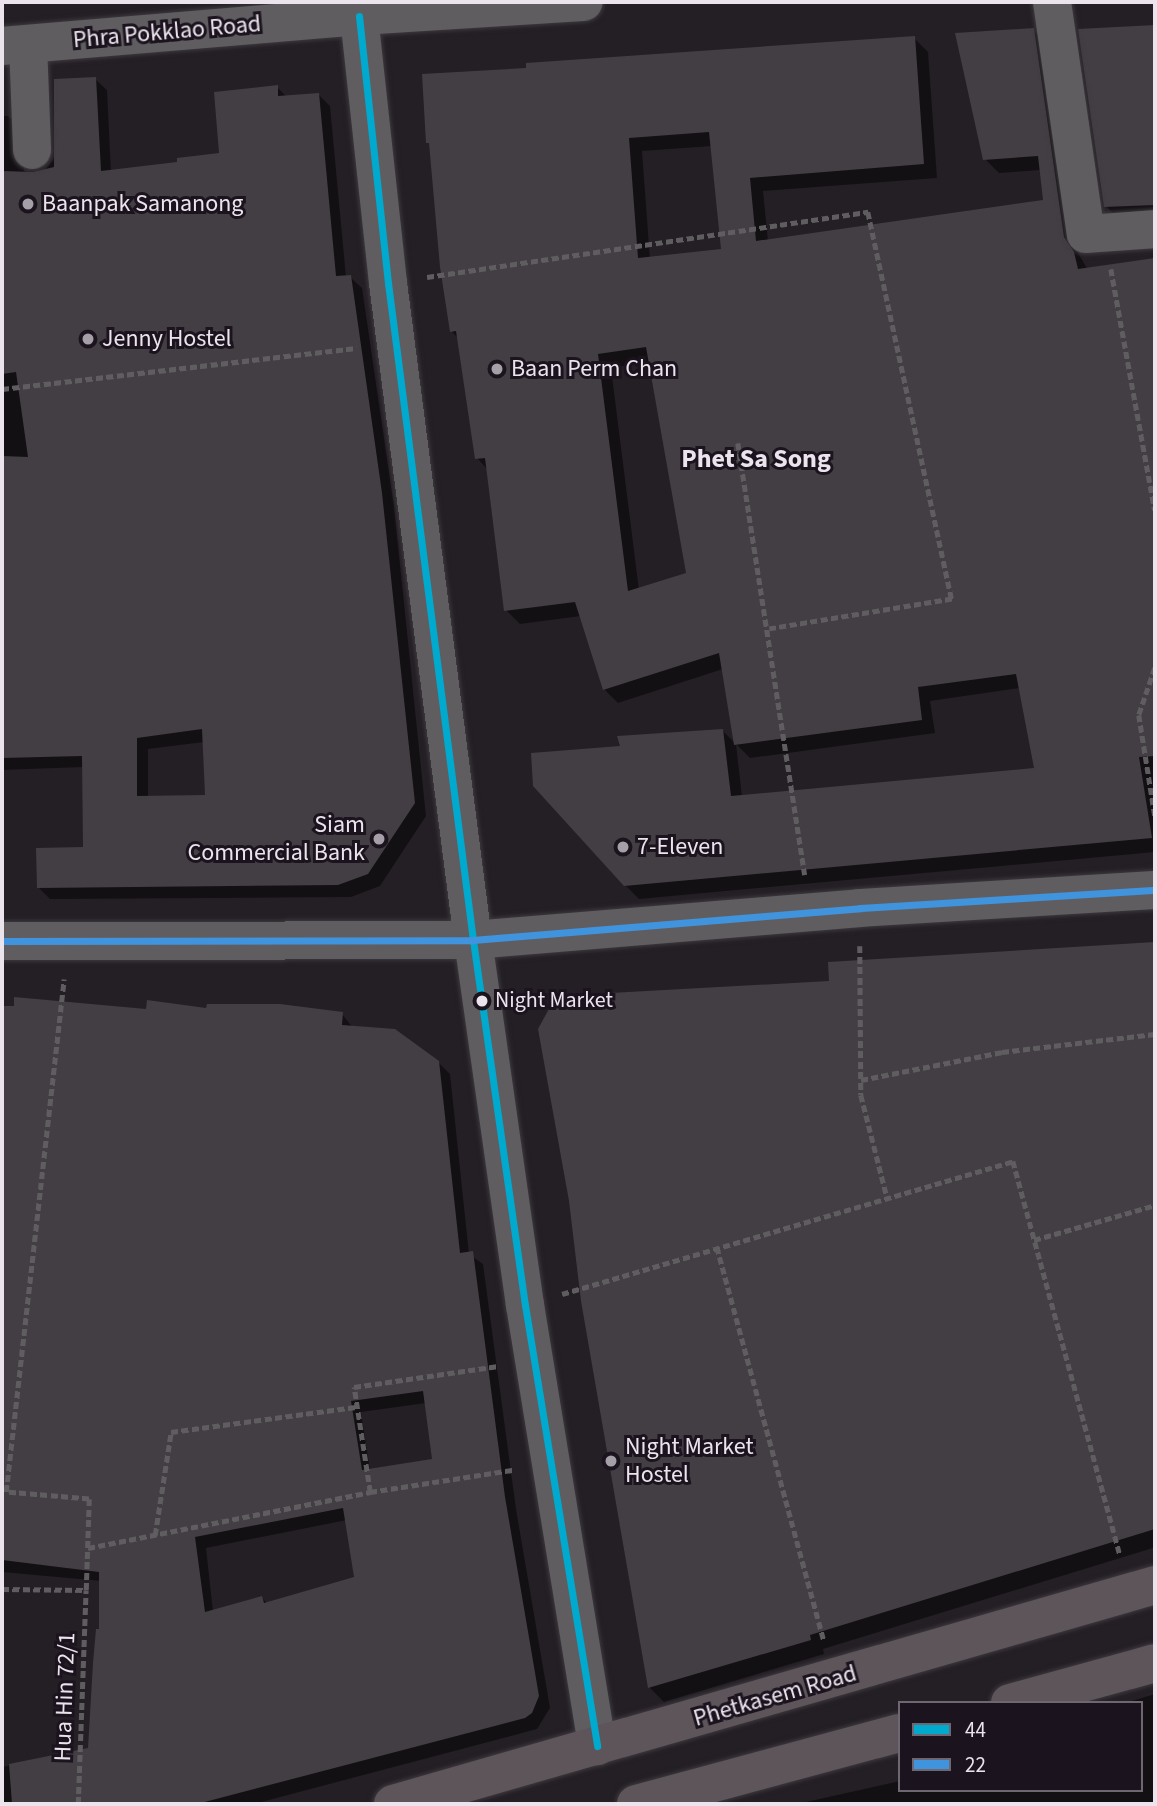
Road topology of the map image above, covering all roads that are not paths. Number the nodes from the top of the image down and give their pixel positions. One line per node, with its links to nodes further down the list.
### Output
1 (584, 2): 3 (street, Phra Pokklao Road)
2 (1052, 2): 6 (street)
3 (359, 16): 4 (street, Phra Pokklao Road); 8 (street)
4 (15, 45): 5 (street)
5 (32, 150)
6 (1155, 229)
7 (1155, 890): 8 (street)
8 (473, 940): 9 (street); 14 (street)
9 (2, 941)
10 (1143, 1588): 14 (main road, Phetkasem Road)
11 (1155, 1663): 12 (main road)
12 (1017, 1701)
13 (898, 1734): 16 (main road)
14 (597, 1746): 15 (main road, Phetkasem Road)
15 (393, 1804)
16 (636, 1804)

